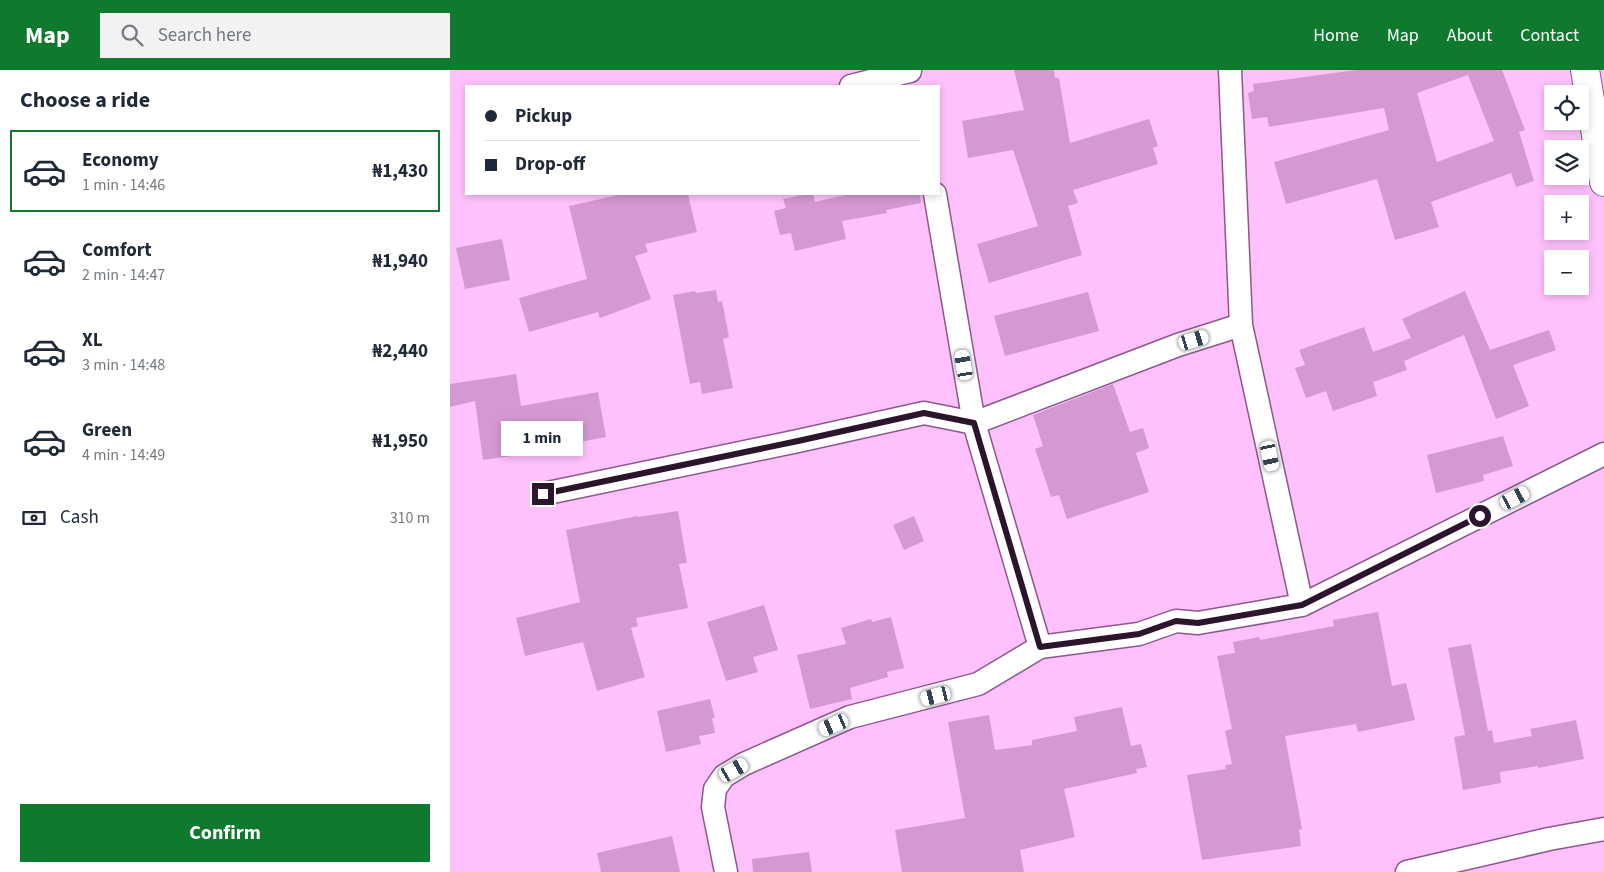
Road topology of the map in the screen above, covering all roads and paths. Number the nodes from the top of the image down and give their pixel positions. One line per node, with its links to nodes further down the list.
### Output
1 (1230, 70): 7 (street)
2 (1585, 70): 5 (street)
3 (911, 76): 4 (street)
4 (857, 85)
5 (1604, 182)
6 (935, 195): 8 (street)
7 (1241, 325): 8 (street); 11 (street)
8 (974, 423): 10 (street); 12 (street)
9 (1604, 454): 11 (street)
10 (543, 494)
11 (1302, 605): 12 (street)
12 (1040, 647): 14 (street)
13 (1604, 829): 15 (street)
14 (726, 872)
15 (1407, 872)

